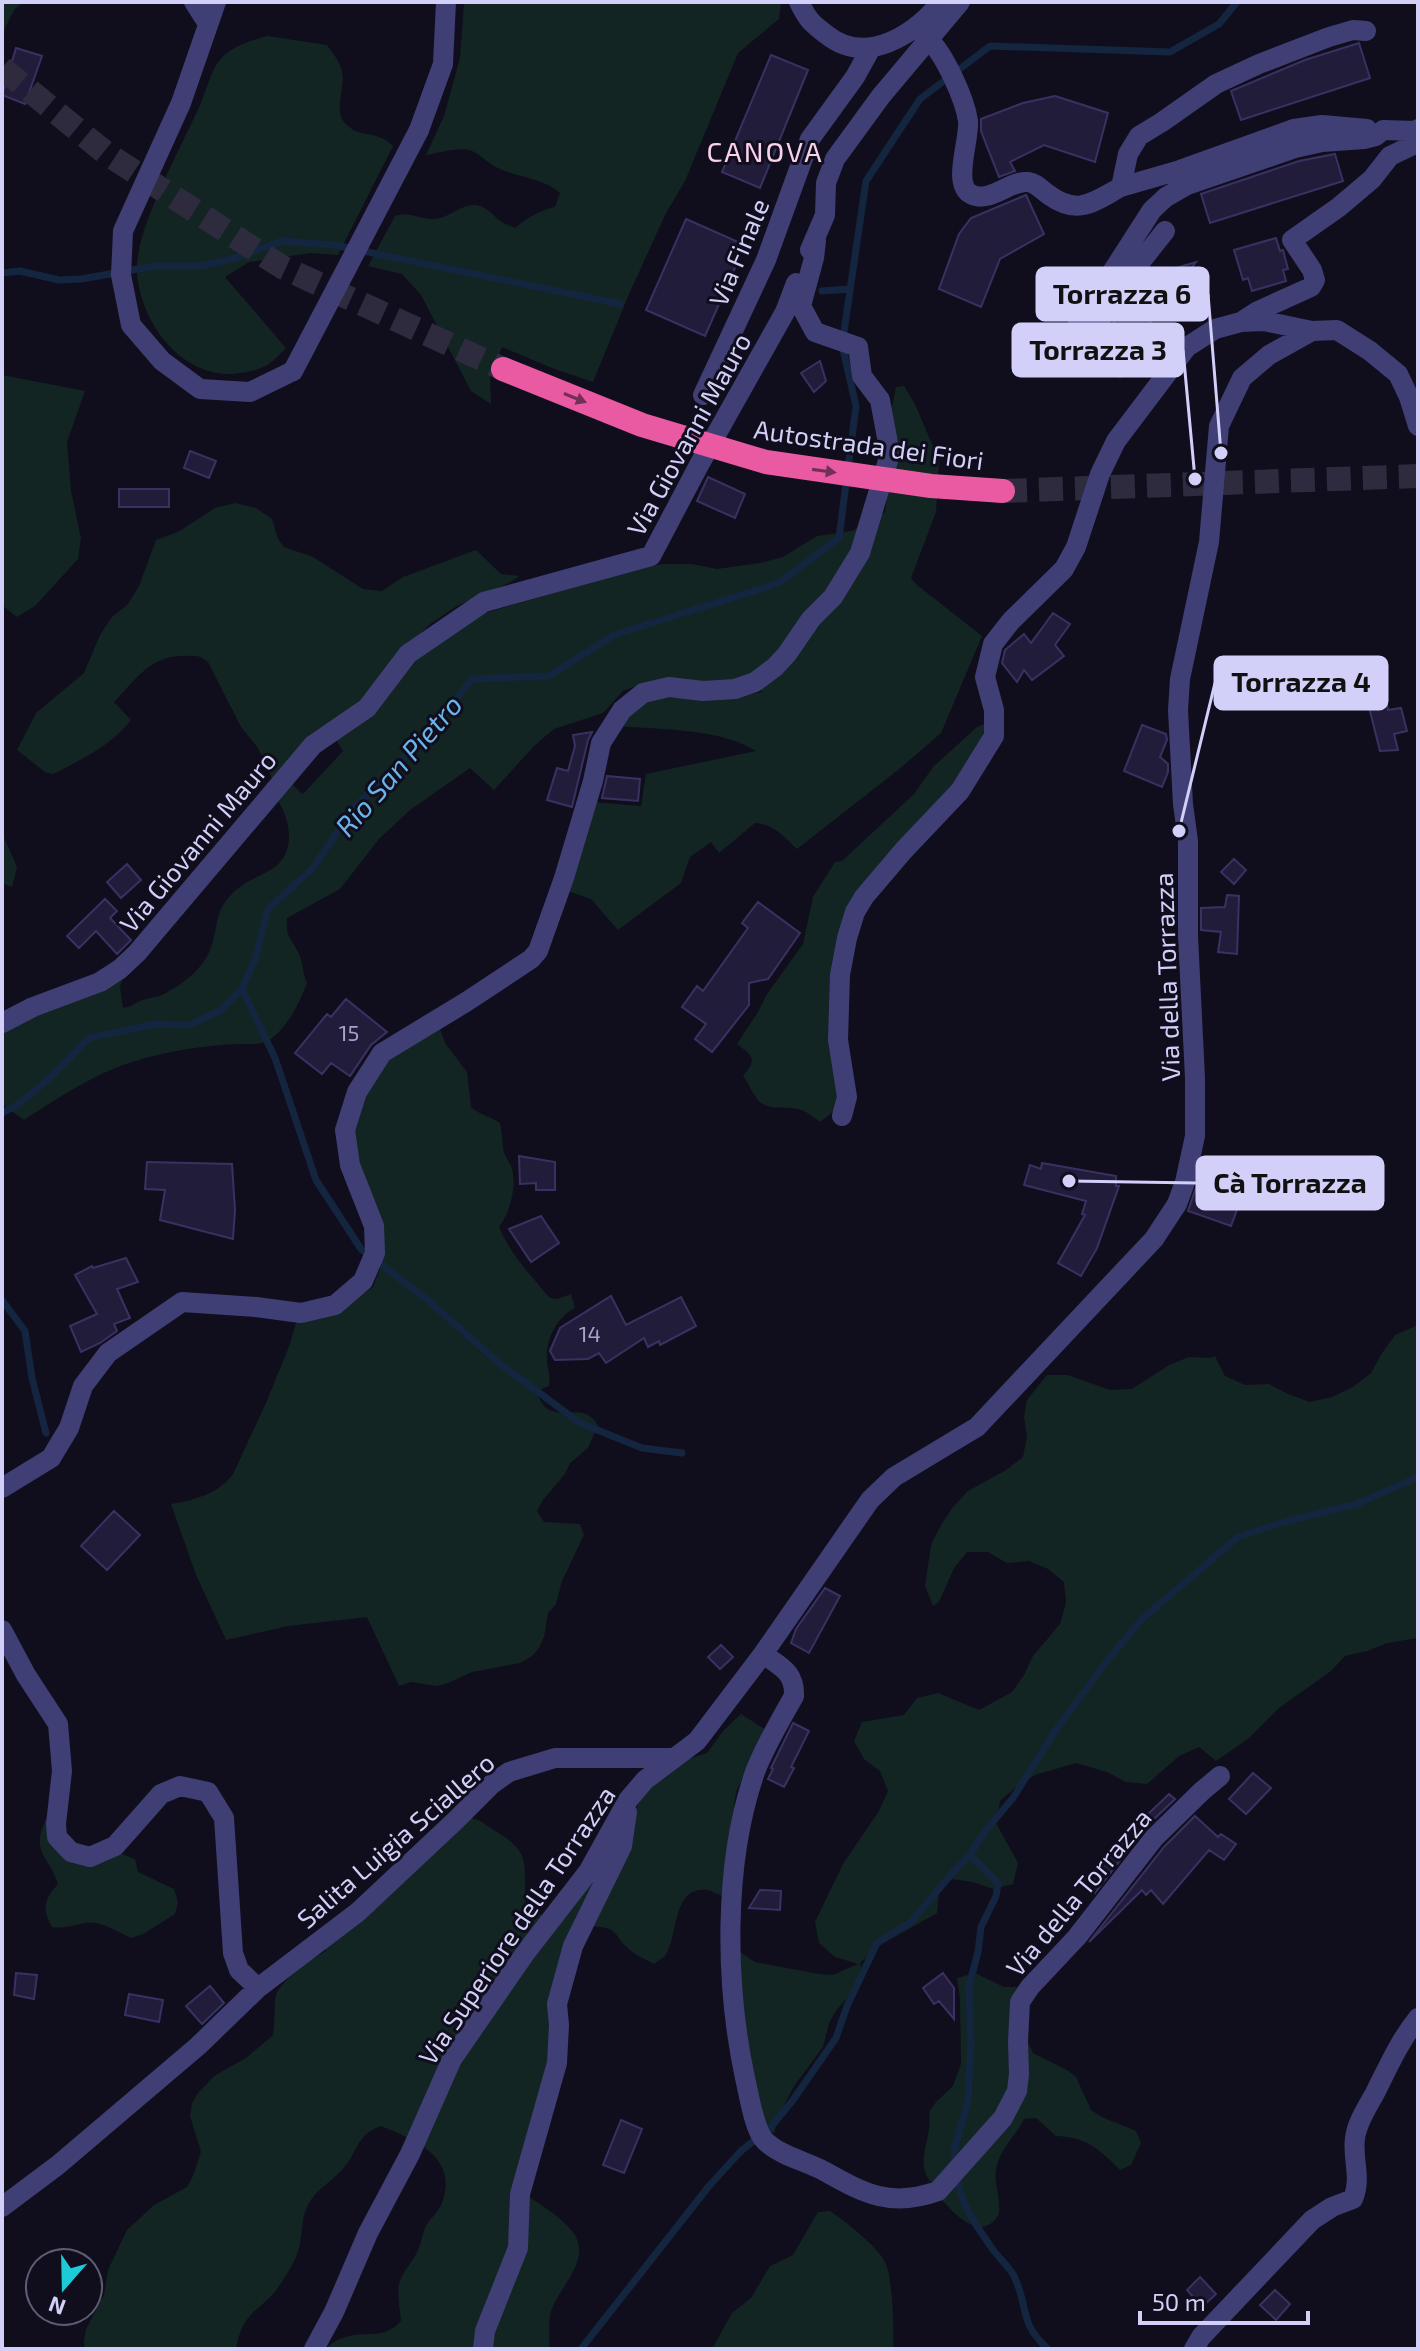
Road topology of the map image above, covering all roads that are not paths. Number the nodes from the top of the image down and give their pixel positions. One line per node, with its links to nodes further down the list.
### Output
1 (194, 2): 7 (street)
2 (216, 2): 7 (street)
3 (446, 2): 7 (street, bridge)
4 (799, 2): 10 (street)
5 (941, 2): 10 (street)
6 (960, 2): 9 (street, Via Giovanni Mauro)
7 (208, 24)
8 (1366, 31): 13 (street)
9 (932, 42): 13 (street); 15 (street, Via Giovanni Mauro)
10 (871, 48): 19 (street, Via Finale)
11 (1383, 130): 12 (street); 13 (street); 14 (street)
12 (1416, 142): 16 (street)
13 (1121, 187)
14 (1165, 231)
15 (816, 241): 22 (street, Via Giovanni Mauro); 24 (street)
16 (1241, 322): 17 (street); 23 (street)
17 (1312, 331): 20 (street); 26 (street, Via della Torrazza)
18 (503, 369): 21 (highway, Autostrada dei Fiori, one-way to 21, bridge)
19 (703, 395)
20 (1418, 426)
21 (1003, 491)
22 (2, 1023)
23 (842, 1116)
24 (2, 1488)
25 (2, 1630): 30 (street)
26 (763, 1654): 27 (street, Via della Torrazza); 28 (street, Via della Torrazza)
27 (673, 1758): 29 (street, Via Superiore della Torrazza); 30 (street, Salita Luigia Sciallero)
28 (1220, 1776)
29 (628, 1800): 33 (street, Via Superiore della Torrazza); 34 (street)
30 (258, 1988): 32 (street, Salita Luigia Sciallero)
31 (1418, 2018): 35 (street)
32 (2, 2207)
33 (314, 2349)
34 (483, 2349)
35 (1194, 2349)

